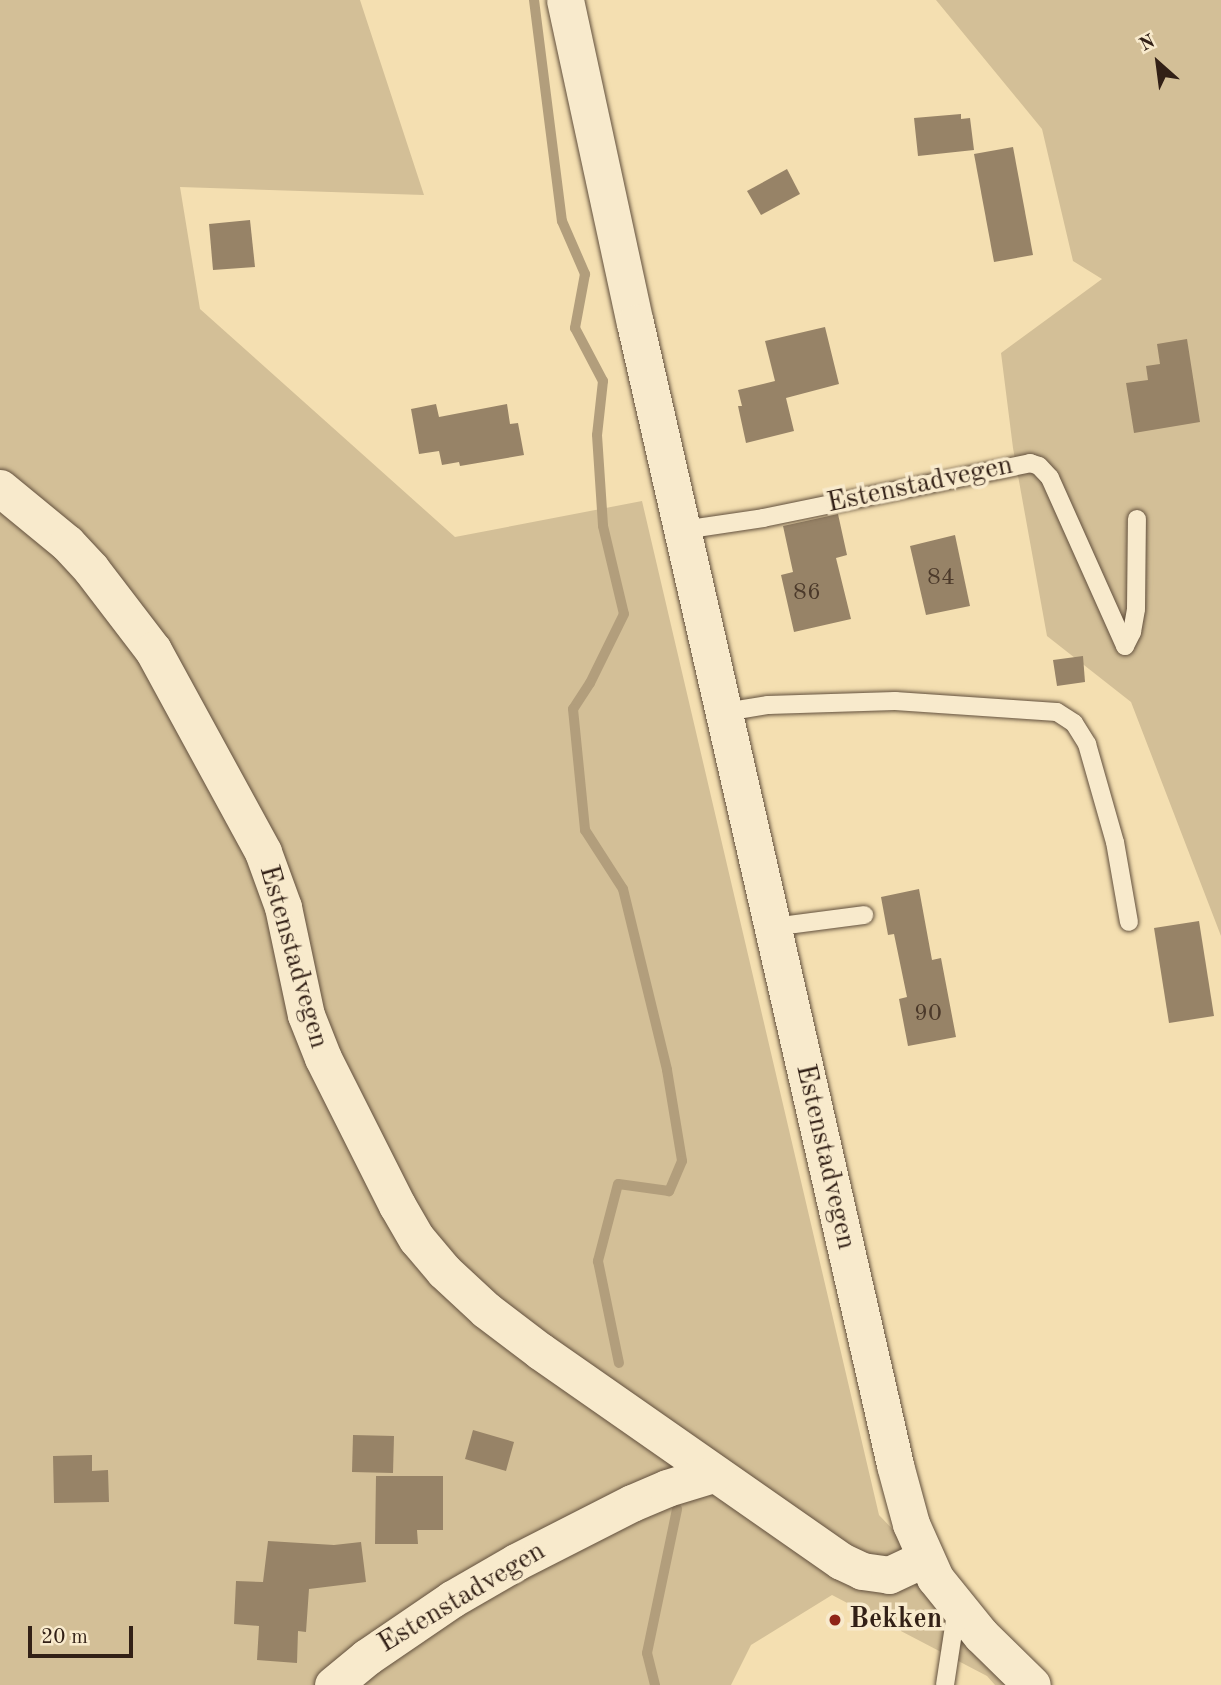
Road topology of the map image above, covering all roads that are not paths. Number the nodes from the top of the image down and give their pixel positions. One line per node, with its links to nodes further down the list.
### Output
1 (565, 0): 4 (street, Estenstadvegen)
2 (0, 488): 9 (street, Estenstadvegen)
3 (1137, 519): 4 (lane, Estenstadvegen)
4 (683, 530): 5 (street, Estenstadvegen)
5 (725, 712): 7 (lane); 8 (street, Estenstadvegen)
6 (864, 915): 8 (lane)
7 (1129, 922)
8 (774, 927): 10 (street, Estenstadvegen)
9 (713, 1474): 10 (street, Estenstadvegen); 12 (street, Estenstadvegen)
10 (925, 1559): 11 (street, Estenstadvegen)
11 (957, 1607): 13 (lane); 14 (street, Estenstadvegen)
12 (334, 1685)
13 (945, 1685)
14 (1032, 1685)

